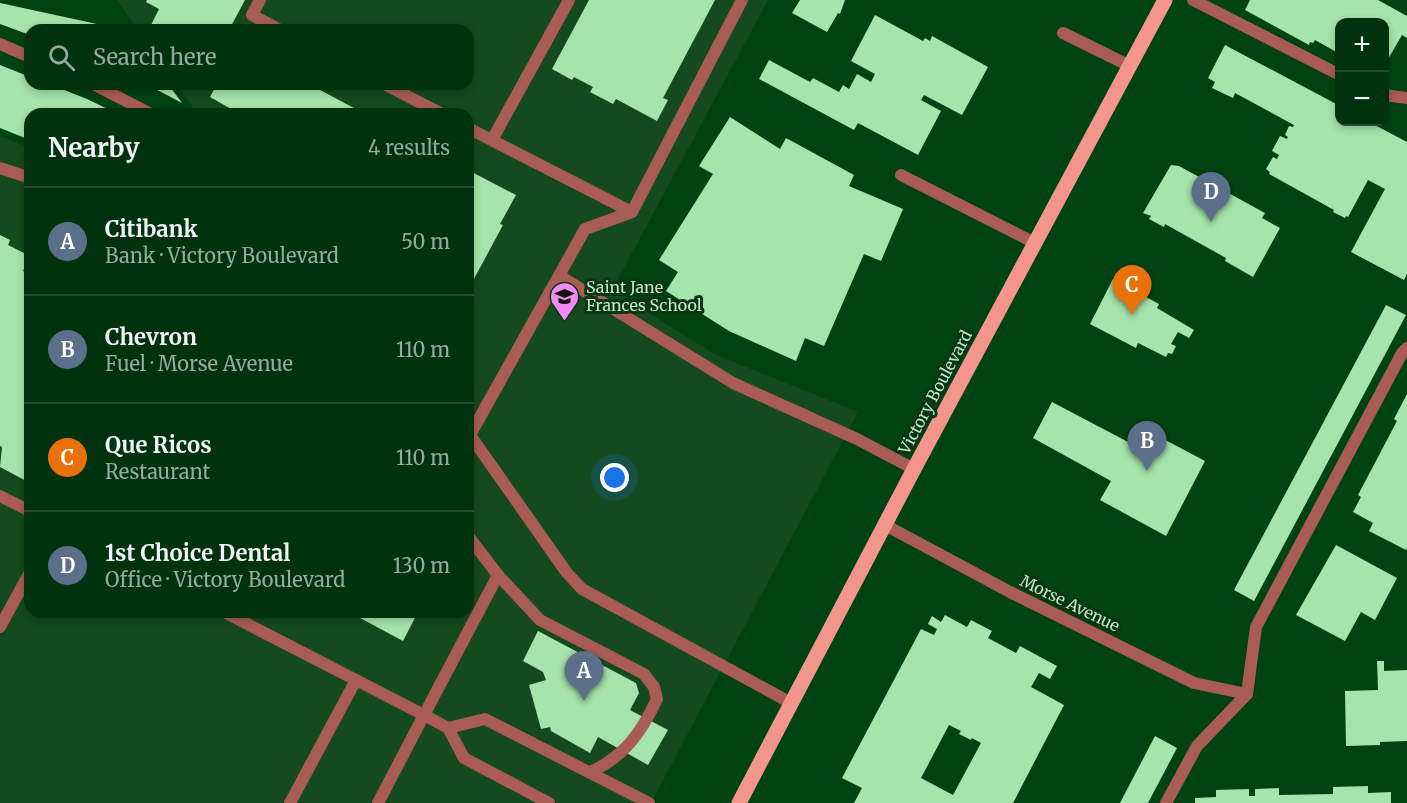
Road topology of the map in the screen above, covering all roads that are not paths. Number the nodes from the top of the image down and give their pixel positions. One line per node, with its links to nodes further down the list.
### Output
1 (260, 0): 6 (street)
2 (569, 0): 19 (street)
3 (742, 0): 23 (street)
4 (1165, 0): 10 (main road, Victory Boulevard)
5 (1193, 0): 11 (street)
6 (269, 24)
7 (1063, 33): 10 (street)
8 (0, 44): 9 (street)
9 (24, 54)
10 (1130, 66): 24 (main road, Victory Boulevard)
11 (1335, 72)
12 (105, 90): 16 (street)
13 (396, 90): 17 (street)
14 (1389, 96): 15 (street)
15 (1407, 98)
16 (139, 108)
17 (430, 108)
18 (474, 131): 19 (street)
19 (492, 140): 23 (street)
20 (0, 168): 22 (street)
21 (901, 175): 24 (street)
22 (24, 176)
23 (632, 212): 25 (street)
24 (1035, 243): 29 (main road, Victory Boulevard)
25 (560, 276): 27 (street); 29 (street)
26 (1407, 348): 39 (street)
27 (474, 428)
28 (474, 441): 40 (street)
29 (914, 469): 32 (main road, Victory Boulevard)
30 (0, 496): 31 (street)
31 (24, 508)
32 (885, 525): 39 (street, Morse Avenue); 40 (main road, Victory Boulevard)
33 (474, 544): 34 (street)
34 (498, 575): 41 (street); 43 (street)
35 (24, 583): 37 (street)
36 (235, 618): 38 (street)
37 (0, 627)
38 (356, 681): 41 (street); 44 (street)
39 (1247, 694): 49 (street)
40 (791, 703): 48 (main road, Victory Boulevard)
41 (424, 716): 42 (street); 45 (street)
42 (448, 728): 43 (street); 46 (street)
43 (590, 772): 47 (street)
44 (290, 803)
45 (378, 803)
46 (549, 803)
47 (649, 803)
48 (739, 803)
49 (1166, 803)

